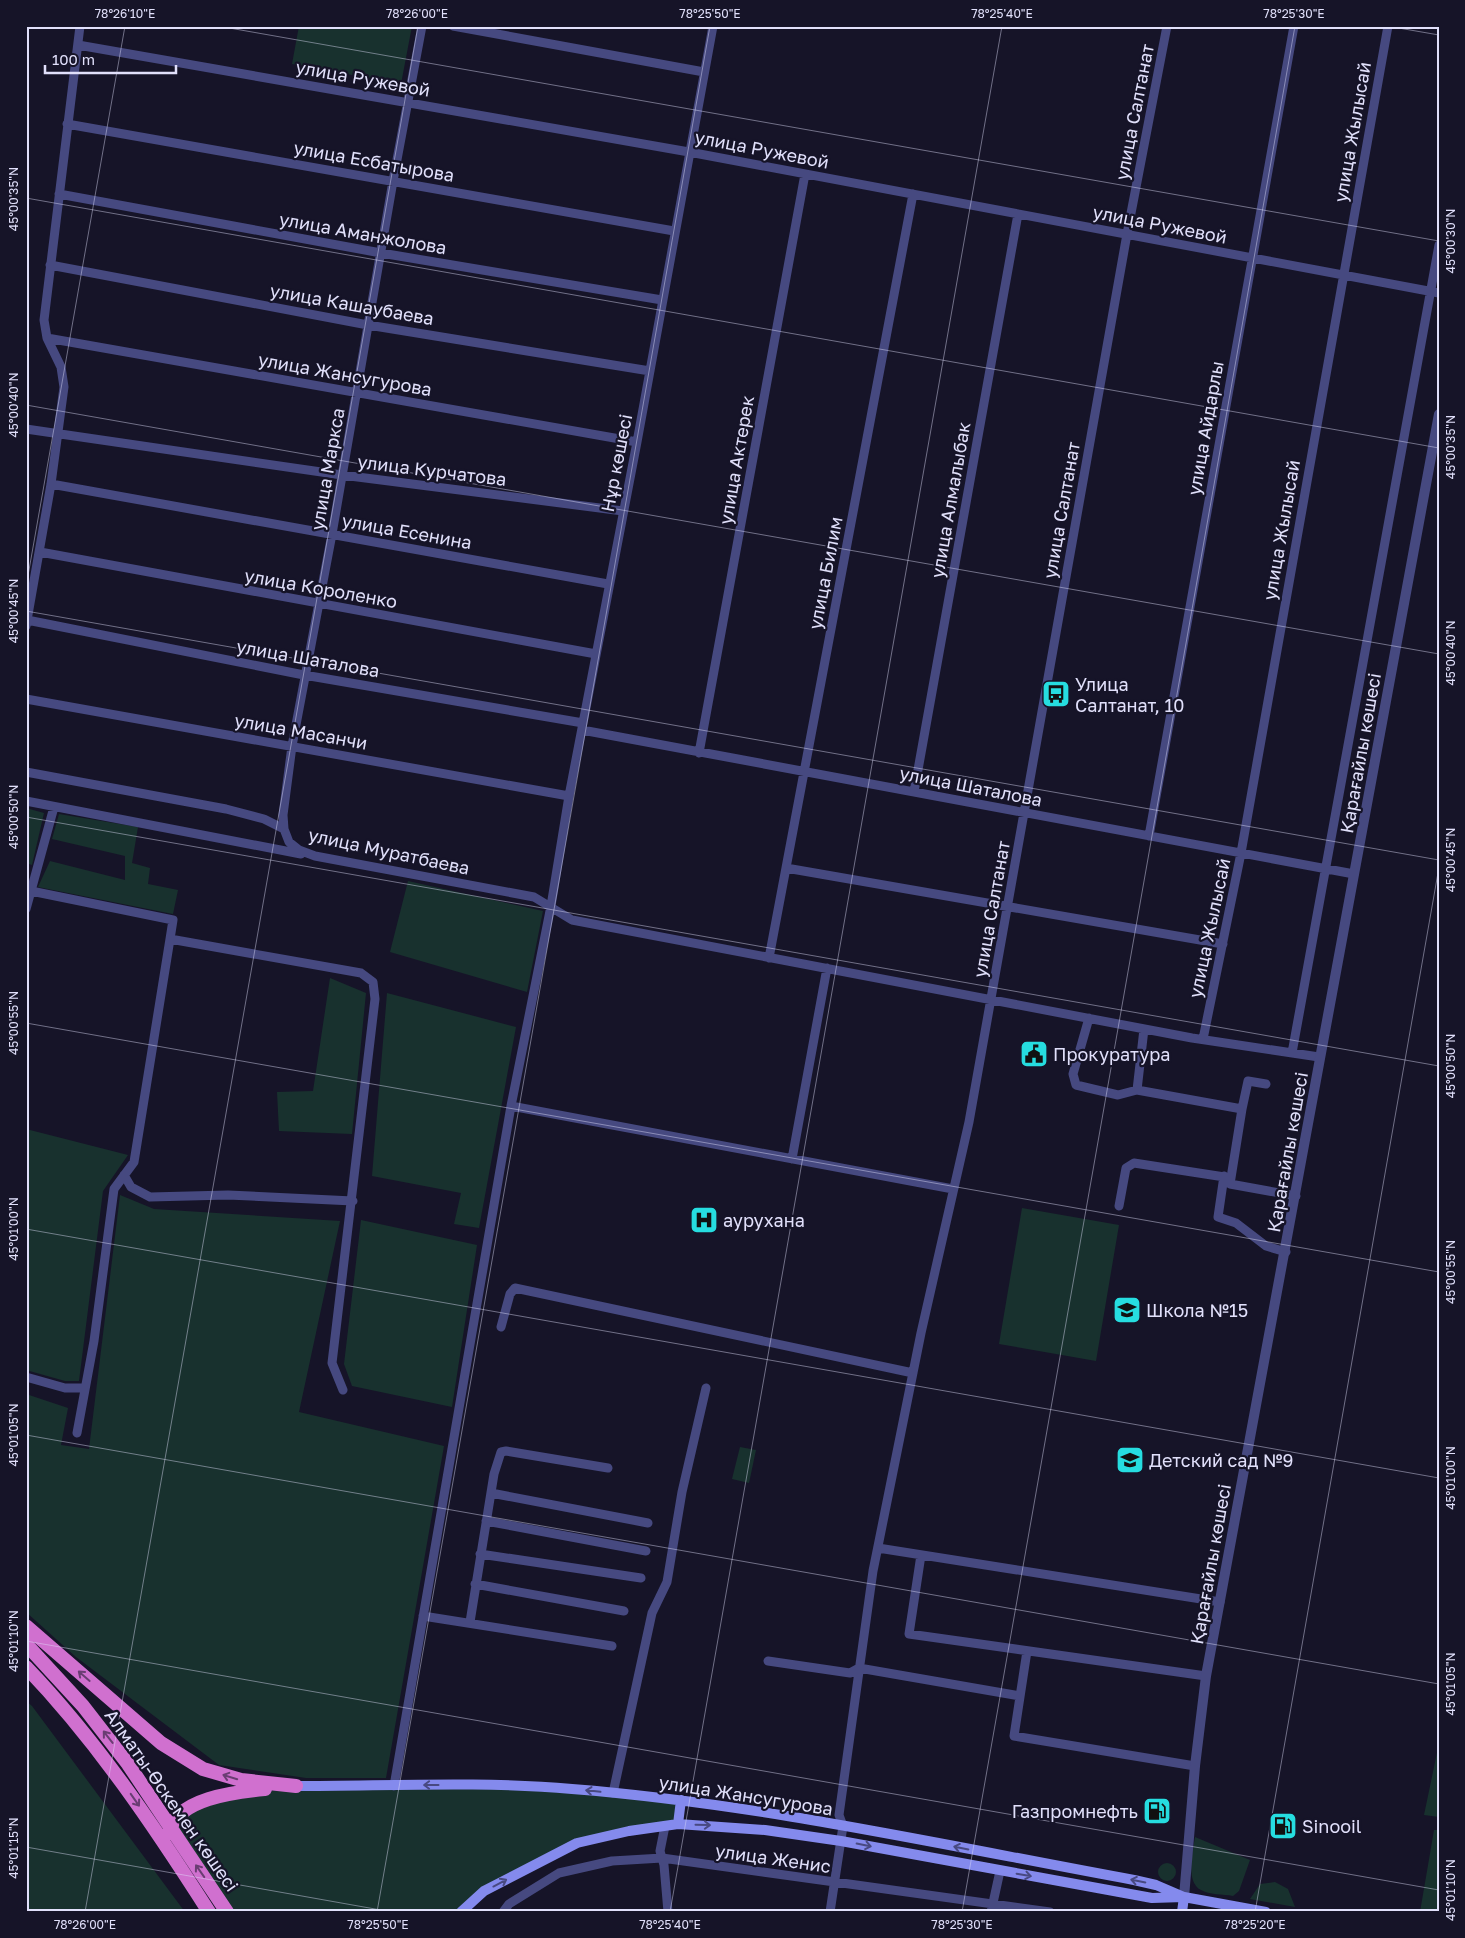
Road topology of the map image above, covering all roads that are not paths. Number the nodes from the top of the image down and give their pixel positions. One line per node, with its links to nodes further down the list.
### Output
1 (80, 26): 8 (street)
2 (422, 26): 10 (street, улица Маркса)
3 (453, 26): 9 (street)
4 (713, 26): 9 (street, Нұр көшесі)
5 (1167, 26): 19 (street, улица Салтанат)
6 (1294, 26): 22 (street, улица Айдарлы)
7 (1388, 26): 24 (street, улица Жылысай)
8 (78, 45): 10 (street, улица Ружевой); 11 (street)
9 (704, 72): 12 (street, Нұр көшесі)
10 (408, 102): 12 (street, улица Ружевой); 14 (street, улица Маркса)
11 (67, 124): 14 (street, улица Есбатырова); 15 (street)
12 (689, 152): 13 (street, улица Ружевой); 18 (street, Нұр көшесі)
13 (805, 174): 16 (street, улица Ружевой); 48 (street, улица Актерек)
14 (392, 181): 18 (street, улица Есбатырова); 21 (street, улица Маркса)
15 (59, 194): 21 (street, улица Аманжолова); 23 (street)
16 (913, 194): 17 (street, улица Ружевой); 50 (street, улица Билим)
17 (1018, 214): 19 (street, улица Ружевой); 51 (street, улица Алмалыбак)
18 (674, 231): 26 (street, Нұр көшесі)
19 (1127, 234): 22 (street, улица Ружевой); 55 (street, улица Салтанат)
20 (1439, 245): 25 (street)
21 (381, 253): 26 (street, улица Аманжолова); 27 (street, улица Маркса)
22 (1252, 258): 24 (street, улица Ружевой); 57 (street, улица Айдарлы)
23 (50, 265): 27 (street, улица Кашаубаева); 28 (street)
24 (1343, 275): 25 (street, улица Ружевой); 58 (street, улица Жылысай)
25 (1435, 292): 61 (street)
26 (662, 300): 29 (street, Нұр көшесі)
27 (368, 325): 29 (street, улица Кашаубаева); 30 (street, улица Маркса)
28 (47, 338): 30 (street, улица Жансугурова); 33 (street)
29 (650, 372): 34 (street, Нұр көшесі)
30 (356, 393): 34 (street, улица Жансугурова); 35 (street, улица Маркса)
31 (1439, 414): 62 (street, Қарағайлы көшесі)
32 (26, 429): 33 (street, улица Курчатова)
33 (58, 432): 35 (street, улица Курчатова); 36 (street)
34 (637, 442): 37 (street, Нұр көшесі)
35 (342, 475): 37 (street, улица Курчатова); 38 (street, улица Маркса)
36 (52, 484): 38 (street, улица Есенина); 39 (street)
37 (623, 511): 40 (street, Нұр көшесі)
38 (332, 534): 40 (street, улица Есенина); 41 (street, улица Маркса)
39 (40, 552): 41 (street, улица Короленко); 42 (street)
40 (608, 584): 43 (street, Нұр көшесі)
41 (318, 604): 43 (street, улица Короленко); 44 (street, улица Маркса)
42 (27, 623): 44 (street, улица Шаталова)
43 (596, 654): 46 (street, Нұр көшесі)
44 (304, 675): 46 (street, улица Шаталова); 47 (street, улица Маркса)
45 (26, 699): 47 (street, улица Масанчи)
46 (582, 726): 48 (street, улица Шаталова); 52 (street, Нұр көшесі)
47 (292, 746): 52 (street, улица Масанчи); 56 (street, улица Маркса)
48 (699, 752): 50 (street, улица Шаталова)
49 (26, 772): 56 (street, улица Муратбаева)
50 (803, 772): 51 (street, улица Шаталова); 60 (street, улица Билим)
51 (914, 792): 55 (street, улица Шаталова)
52 (569, 796): 64 (street, Нұр көшесі)
53 (26, 801): 54 (street)
54 (54, 807): 59 (street); 63 (street)
55 (1025, 813): 57 (street, улица Шаталова); 65 (street, улица Салтанат)
56 (284, 829): 59 (street, улица Муратбаева)
57 (1149, 836): 58 (street, улица Шаталова)
58 (1241, 853): 61 (street, улица Шаталова); 68 (street, улица Жылысай)
59 (315, 856): 64 (street, улица Муратбаева)
60 (786, 868): 65 (street); 69 (street, улица Билим)
61 (1326, 869): 62 (street, улица Шаталова); 75 (street)
62 (1354, 874): 76 (street, Қарағайлы көшесі)
63 (31, 891): 66 (street); 67 (street)
64 (551, 906): 69 (street, улица Муратбаева); 79 (street, Нұр көшесі)
65 (1008, 908): 68 (street); 71 (street, улица Салтанат)
66 (26, 909)
67 (170, 939): 82 (street); 86 (street)
68 (1223, 944): 74 (street, улица Жылысай)
69 (769, 958): 70 (street, улица Муратбаева)
70 (827, 968): 71 (street, улица Муратбаева); 81 (street)
71 (990, 1001): 72 (street, улица Муратбаева); 84 (street, улица Салтанат)
72 (1089, 1018): 73 (street, улица Муратбаева); 78 (street)
73 (1144, 1029): 74 (street, улица Муратбаева); 78 (street)
74 (1203, 1039): 75 (street, улица Муратбаева)
75 (1292, 1053): 76 (street, улица Муратбаева)
76 (1320, 1057): 85 (street, Қарағайлы көшесі)
77 (1266, 1084): 80 (street)
78 (1137, 1090): 80 (street)
79 (511, 1106): 81 (street); 108 (street, Нұр көшесі)
80 (1242, 1110): 83 (street)
81 (792, 1159): 84 (street)
82 (124, 1175): 86 (street); 92 (street)
83 (1228, 1177): 85 (street); 87 (street); 88 (street)
84 (953, 1189): 90 (street, улица Салтанат)
85 (1296, 1196): 88 (street, Қарағайлы көшесі)
86 (353, 1201): 94 (street)
87 (1119, 1206)
88 (1286, 1252): 106 (street, Қарағайлы көшесі)
89 (501, 1327): 90 (street)
90 (913, 1372): 100 (street, улица Салтанат)
91 (26, 1377): 92 (street)
92 (85, 1388): 95 (street)
93 (706, 1388): 122 (street)
94 (343, 1390)
95 (77, 1433)
96 (608, 1468): 97 (street)
97 (491, 1493): 98 (street); 99 (street)
98 (486, 1521): 101 (street); 102 (street)
99 (648, 1523)
100 (878, 1548): 103 (street); 116 (street, улица Салтанат)
101 (646, 1551)
102 (480, 1554): 104 (street); 105 (street)
103 (921, 1555): 106 (street); 113 (street)
104 (641, 1578)
105 (475, 1584): 107 (street); 109 (street)
106 (1220, 1602): 117 (street, Қарағайлы көшесі)
107 (624, 1611)
108 (423, 1616): 109 (street); 121 (street, Нұр көшесі)
109 (470, 1622): 112 (street)
110 (26, 1626): 120 (highway, one-way to 110)
111 (26, 1644): 125 (highway, Алматы-Өскемен көшесі, one-way to 111)
112 (612, 1646)
113 (1027, 1651): 117 (street); 118 (street)
114 (768, 1661): 116 (street)
115 (26, 1668): 131 (highway, Алматы-Өскемен көшесі, one-way to 131)
116 (860, 1668): 118 (street); 127 (street, улица Салтанат)
117 (1206, 1676): 119 (street, Қарағайлы көшесі)
118 (1020, 1696): 119 (street)
119 (1195, 1766): 134 (street, Қарағайлы көшесі)
120 (296, 1786): 121 (main road, улица Жансугурова); 125 (highway)
121 (394, 1786): 122 (main road, улица Жансугурова, one-way to 121)
122 (613, 1793): 123 (main road, улица Жансугурова)
123 (681, 1800): 124 (main road); 127 (main road, улица Жансугурова)
124 (678, 1824): 126 (main road, улица Жансугурова); 128 (main road, улица Жансугурова, one-way to 128)
125 (170, 1826): 131 (highway); 138 (highway, Алматы-Өскемен көшесі, one-way to 125)
126 (665, 1826): 130 (street); 136 (main road, улица Жансугурова, one-way to 126)
127 (844, 1826): 128 (street, улица Салтанат); 129 (main road, улица Жансугурова, one-way to 127)
128 (841, 1841): 132 (main road, улица Жансугурова, one-way to 132); 133 (street, улица Салтанат)
129 (995, 1854): 132 (main road); 134 (main road, улица Жансугурова, one-way to 129)
130 (662, 1858): 133 (street, улица Женис); 139 (street, улица Женис); 140 (street)
131 (180, 1865): 137 (highway, Алматы-Өскемен көшесі)
132 (996, 1870): 134 (main road, улица Жансугурова, one-way to 134); 135 (street)
133 (835, 1884): 135 (street, улица Женис); 141 (street, улица Салтанат)
134 (1184, 1897): 143 (main road); 144 (main road, улица Жансугурова)
135 (992, 1907): 142 (street, улица Женис)
136 (463, 1911)
137 (209, 1912)
138 (227, 1912)
139 (503, 1912)
140 (668, 1912)
141 (830, 1912)
142 (1050, 1912)
143 (1182, 1912)
144 (1266, 1912)

